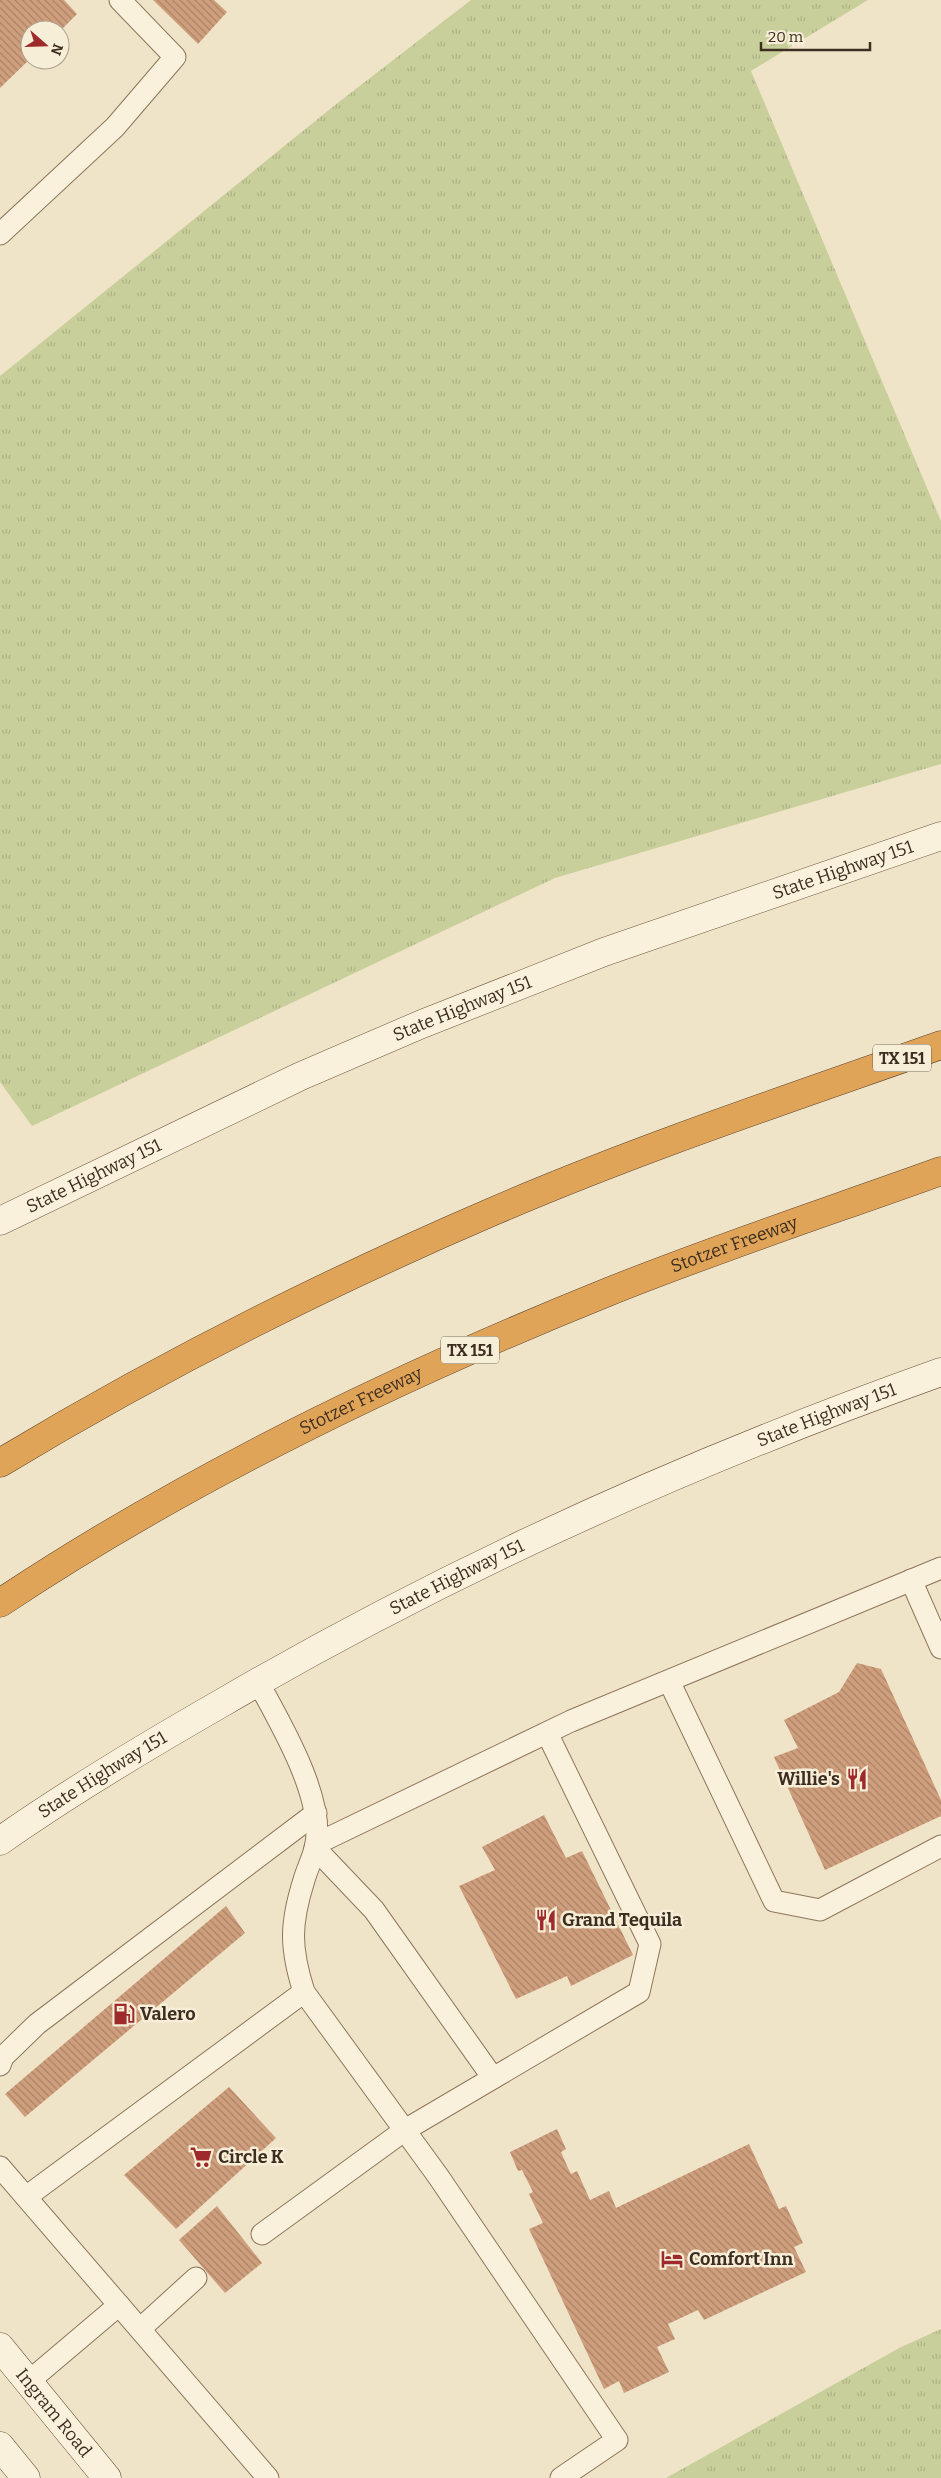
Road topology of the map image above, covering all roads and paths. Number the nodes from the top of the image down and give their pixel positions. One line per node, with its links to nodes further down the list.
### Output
1 (120, 0): 2 (lane)
2 (0, 234)
3 (941, 836): 6 (main road, State Highway 151)
4 (941, 1045): 8 (highway, TX 151)
5 (941, 1171): 11 (highway, Stotzer Freeway / TX 151)
6 (0, 1221)
7 (941, 1372): 16 (main road, State Highway 151)
8 (0, 1463)
9 (941, 1568): 10 (lane)
10 (911, 1580): 14 (lane); 15 (lane)
11 (26, 1586): 12 (highway, Stotzer Freeway / TX 151); 13 (highway)
12 (0, 1603)
13 (0, 1612)
14 (941, 1648)
15 (669, 1681): 17 (lane); 21 (lane)
16 (258, 1682): 18 (lane); 19 (main road, State Highway 151)
17 (547, 1733): 20 (lane); 24 (lane)
18 (316, 1813): 20 (lane); 23 (lane)
19 (0, 1841)
20 (315, 1846): 22 (lane); 24 (lane)
21 (941, 1846)
22 (304, 1992): 25 (lane); 27 (lane)
23 (0, 2065)
24 (493, 2078): 25 (lane)
25 (405, 2130): 28 (lane); 38 (lane)
26 (0, 2167): 27 (lane)
27 (26, 2197): 30 (lane)
28 (262, 2234)
29 (196, 2278): 31 (lane)
30 (119, 2305): 31 (lane); 33 (lane)
31 (140, 2328): 37 (lane)
32 (0, 2348): 33 (main road, Ingram Road)
33 (28, 2382): 36 (main road, Ingram Road)
34 (0, 2446): 35 (main road)
35 (26, 2478)
36 (107, 2478)
37 (268, 2478)
38 (561, 2478)

